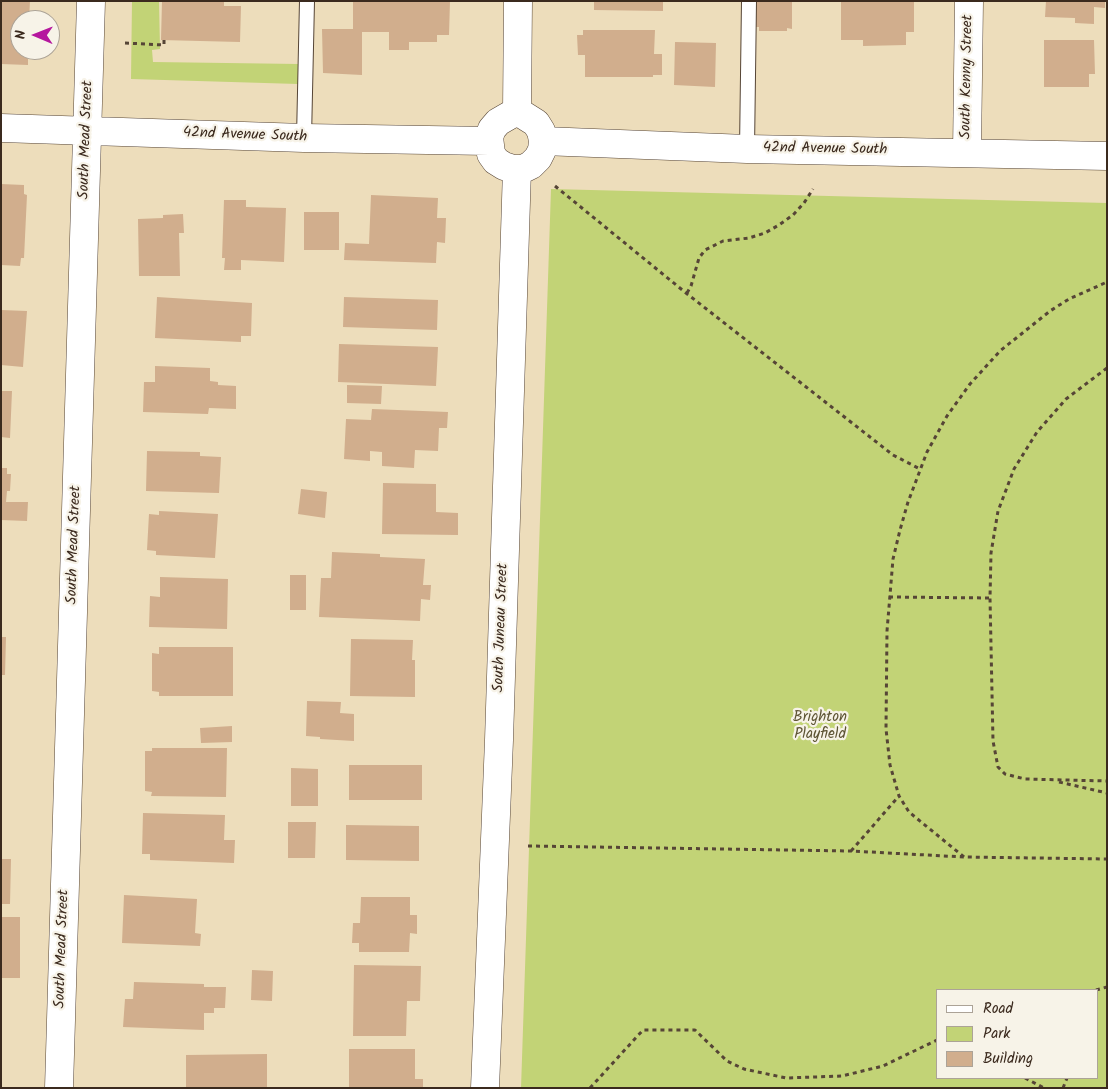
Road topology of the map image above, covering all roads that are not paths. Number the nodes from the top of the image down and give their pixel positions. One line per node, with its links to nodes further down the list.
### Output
1 (91, 1): 8 (street, South Mead Street)
2 (307, 1): 9 (lane)
3 (518, 1): 6 (street)
4 (749, 1): 12 (lane)
5 (969, 1): 13 (street, South Kenny Street)
6 (517, 111): 10 (street); 11 (street)
7 (1, 128): 8 (street, 42nd Avenue South)
8 (88, 132): 9 (street, 42nd Avenue South); 16 (street, South Mead Street)
9 (304, 138): 10 (street, 42nd Avenue South)
10 (489, 141): 15 (street)
11 (544, 141): 12 (street, 42nd Avenue South); 15 (street)
12 (747, 149): 13 (street, 42nd Avenue South)
13 (967, 152): 14 (street, 42nd Avenue South)
14 (1107, 156)
15 (517, 169): 17 (street, South Juneau Street)
16 (59, 1088)
17 (485, 1088)

